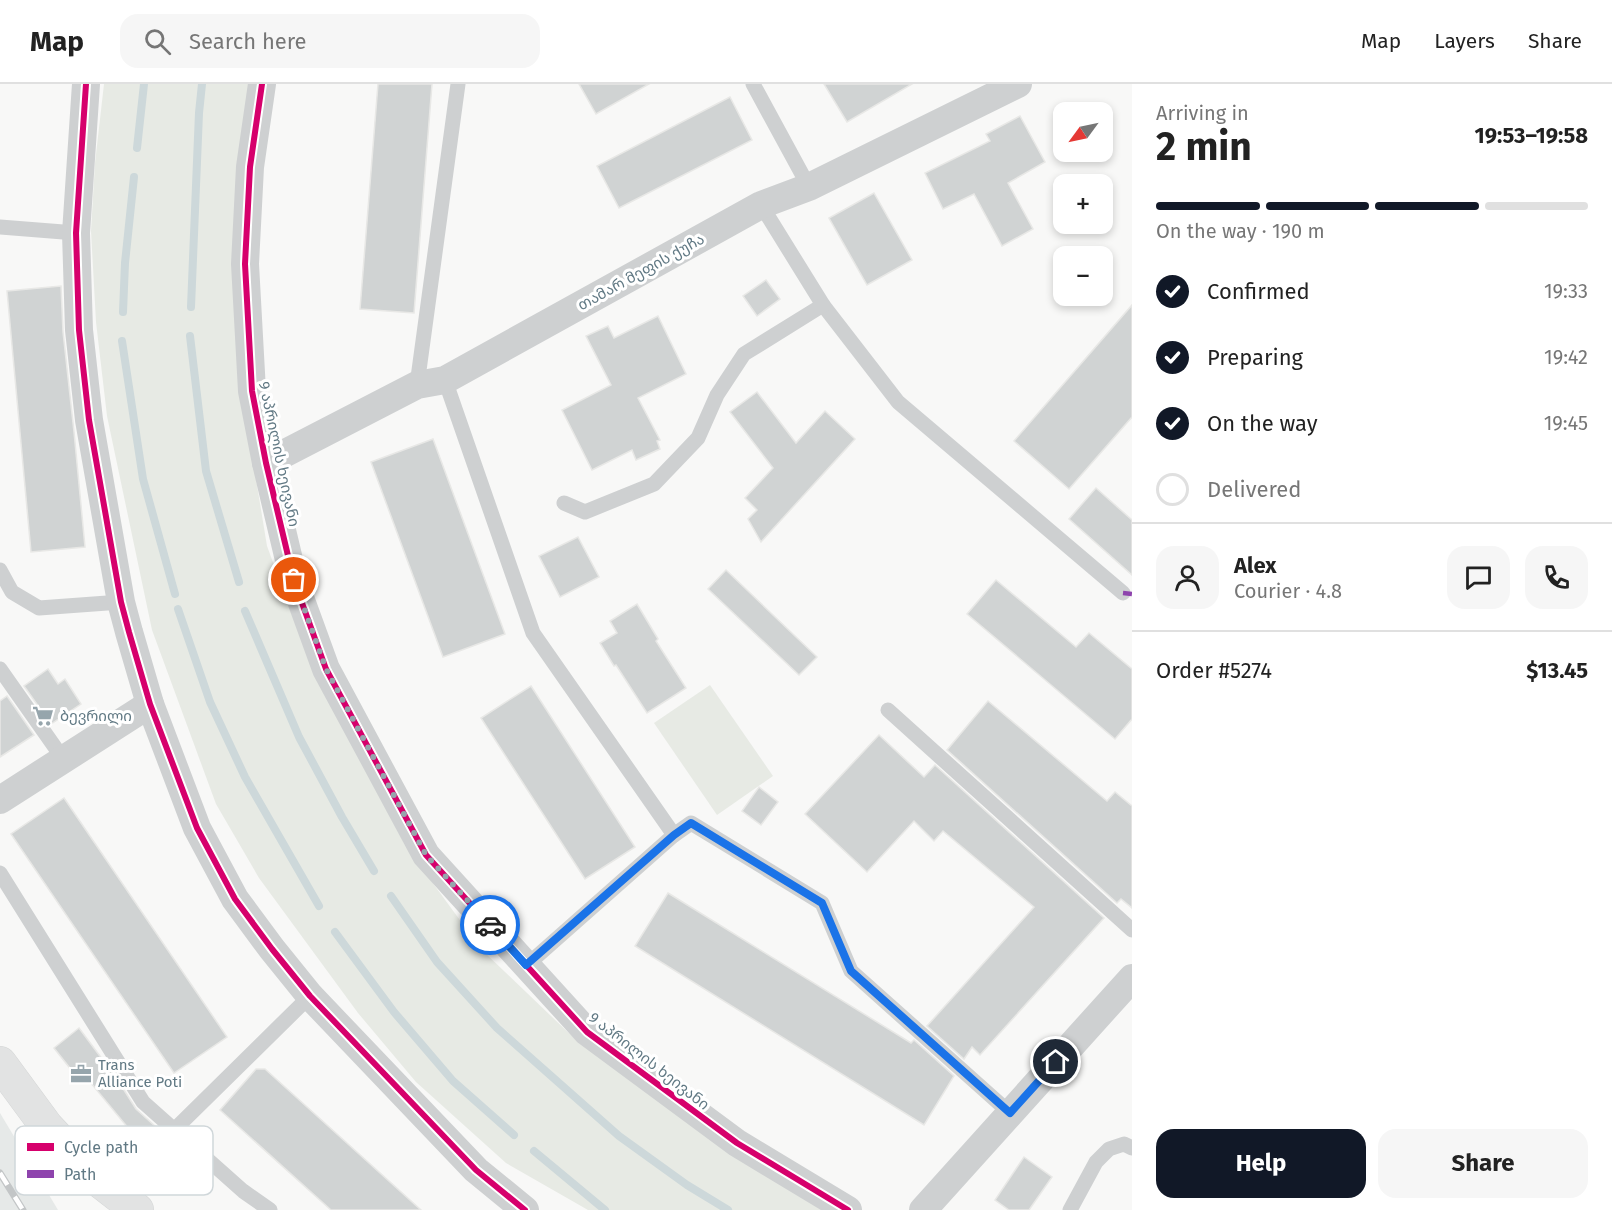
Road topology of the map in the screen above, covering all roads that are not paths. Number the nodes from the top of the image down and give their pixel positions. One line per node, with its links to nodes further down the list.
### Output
1 (86, 84): 9 (street)
2 (262, 84): 13 (street, 9 აპრილის ხეივანი)
3 (458, 84): 12 (lane)
4 (753, 84): 6 (lane)
5 (1018, 84): 6 (street, თამარ მეფის ქუჩა)
6 (809, 187): 7 (street, თამარ მეფის ქუჩა)
7 (761, 205): 10 (lane); 11 (street, თამარ მეფის ქუჩა)
8 (0, 226): 9 (lane)
9 (76, 233): 17 (street)
10 (823, 305): 14 (lane); 16 (lane)
11 (445, 380): 12 (street, თამარ მეფის ქუჩა); 23 (lane)
12 (417, 385): 13 (street, თამარ მეფის ქუჩა)
13 (266, 463): 26 (street, 9 აპრილის ხეივანი)
14 (564, 503)
15 (0, 570): 17 (lane)
16 (1123, 593)
17 (121, 602): 19 (street)
18 (0, 669): 21 (lane)
19 (150, 704): 21 (street); 28 (street)
20 (888, 710): 25 (lane)
21 (64, 760): 22 (street)
22 (0, 801)
23 (674, 835): 26 (lane); 30 (lane)
24 (0, 873): 32 (lane)
25 (1132, 930)
26 (526, 965): 40 (street, 9 აპრილის ხეივანი)
27 (1132, 978): 30 (street)
28 (310, 996): 33 (lane); 39 (street)
29 (0, 1064): 31 (street)
30 (1010, 1113): 41 (street)
31 (48, 1126)
32 (170, 1126)
33 (178, 1126)
34 (1132, 1148): 42 (lane)
35 (213, 1164): 38 (lane)
36 (118, 1195): 37 (street)
37 (137, 1210)
38 (270, 1210)
39 (525, 1210)
40 (848, 1210)
41 (923, 1210)
42 (1070, 1210)

